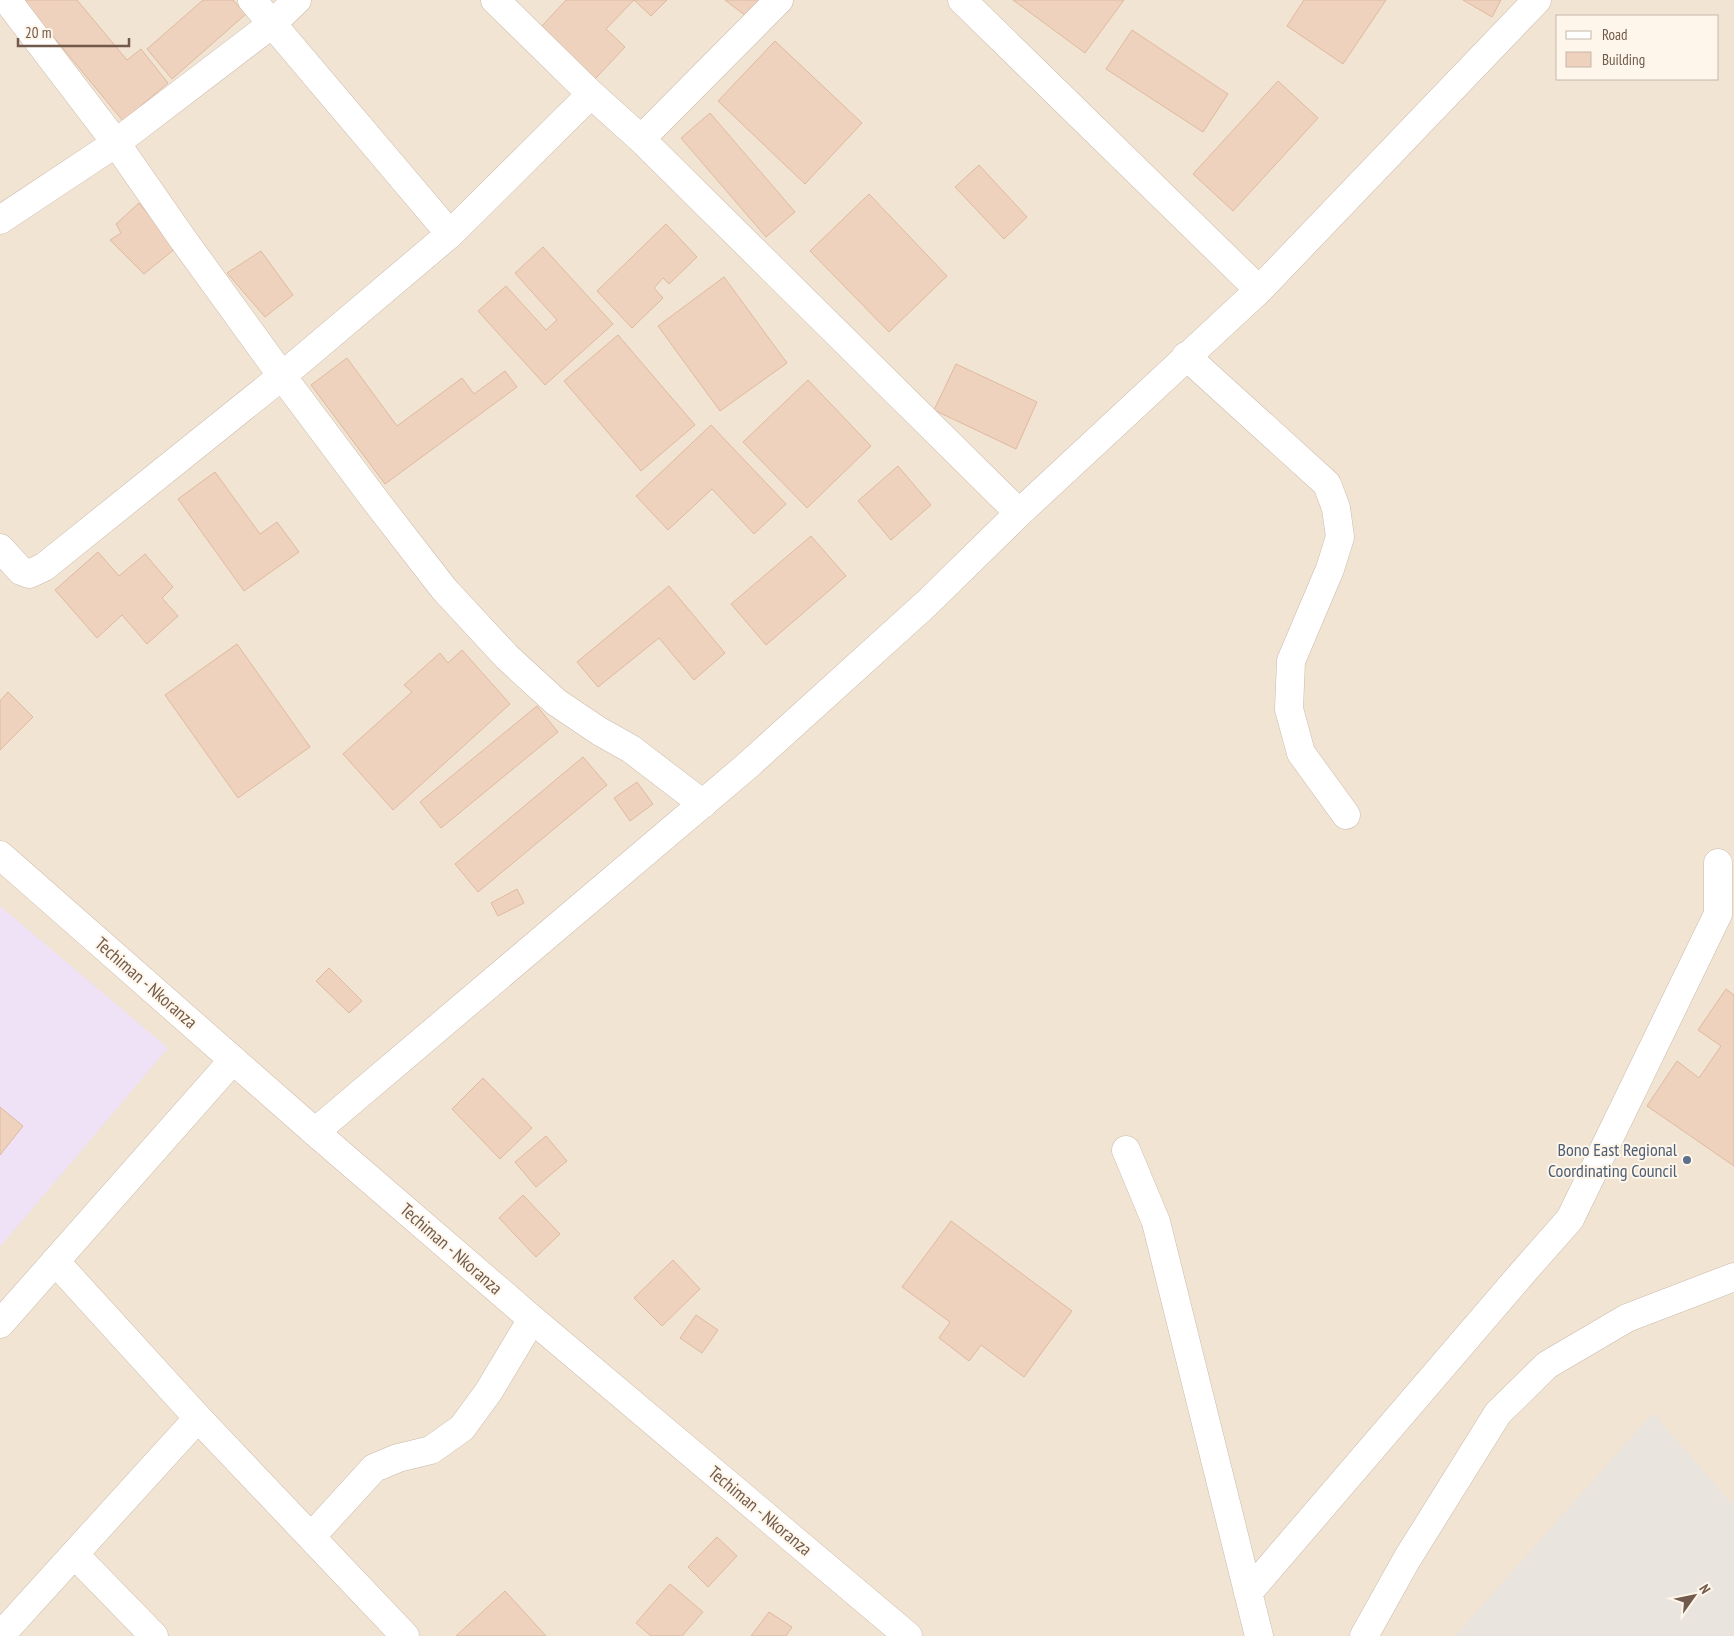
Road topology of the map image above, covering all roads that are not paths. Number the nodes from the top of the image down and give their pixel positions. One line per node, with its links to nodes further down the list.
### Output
1 (7, 0): 11 (street)
2 (252, 0): 8 (street)
3 (297, 0): 8 (street)
4 (495, 0): 9 (street)
5 (780, 0): 10 (street)
6 (962, 0): 14 (street)
7 (1537, 0): 14 (street)
8 (272, 24): 11 (street); 13 (street)
9 (591, 94): 10 (street); 13 (street)
10 (641, 139): 17 (street)
11 (116, 143): 12 (street); 16 (street)
12 (0, 220)
13 (450, 234): 16 (street)
14 (1259, 290): 15 (street)
15 (1186, 356): 17 (street); 20 (street)
16 (282, 376): 18 (street); 19 (street)
17 (1019, 513): 19 (street)
18 (0, 548)
19 (703, 804): 24 (street)
20 (1346, 815)
21 (0, 855): 23 (street, Techiman - Nkoranza)
22 (1718, 862): 33 (street)
23 (233, 1060): 24 (street, Techiman - Nkoranza); 26 (street)
24 (316, 1132): 28 (street, Techiman - Nkoranza)
25 (1126, 1150): 33 (street)
26 (55, 1261): 29 (street); 30 (street)
27 (1734, 1277): 39 (street)
28 (532, 1319): 31 (street); 37 (street, Techiman - Nkoranza)
29 (0, 1324)
30 (198, 1418): 31 (street); 32 (street)
31 (310, 1537): 36 (street)
32 (75, 1555): 34 (street); 35 (street)
33 (1248, 1593): 38 (street)
34 (0, 1636)
35 (154, 1636)
36 (404, 1636)
37 (908, 1636)
38 (1259, 1636)
39 (1364, 1636)

